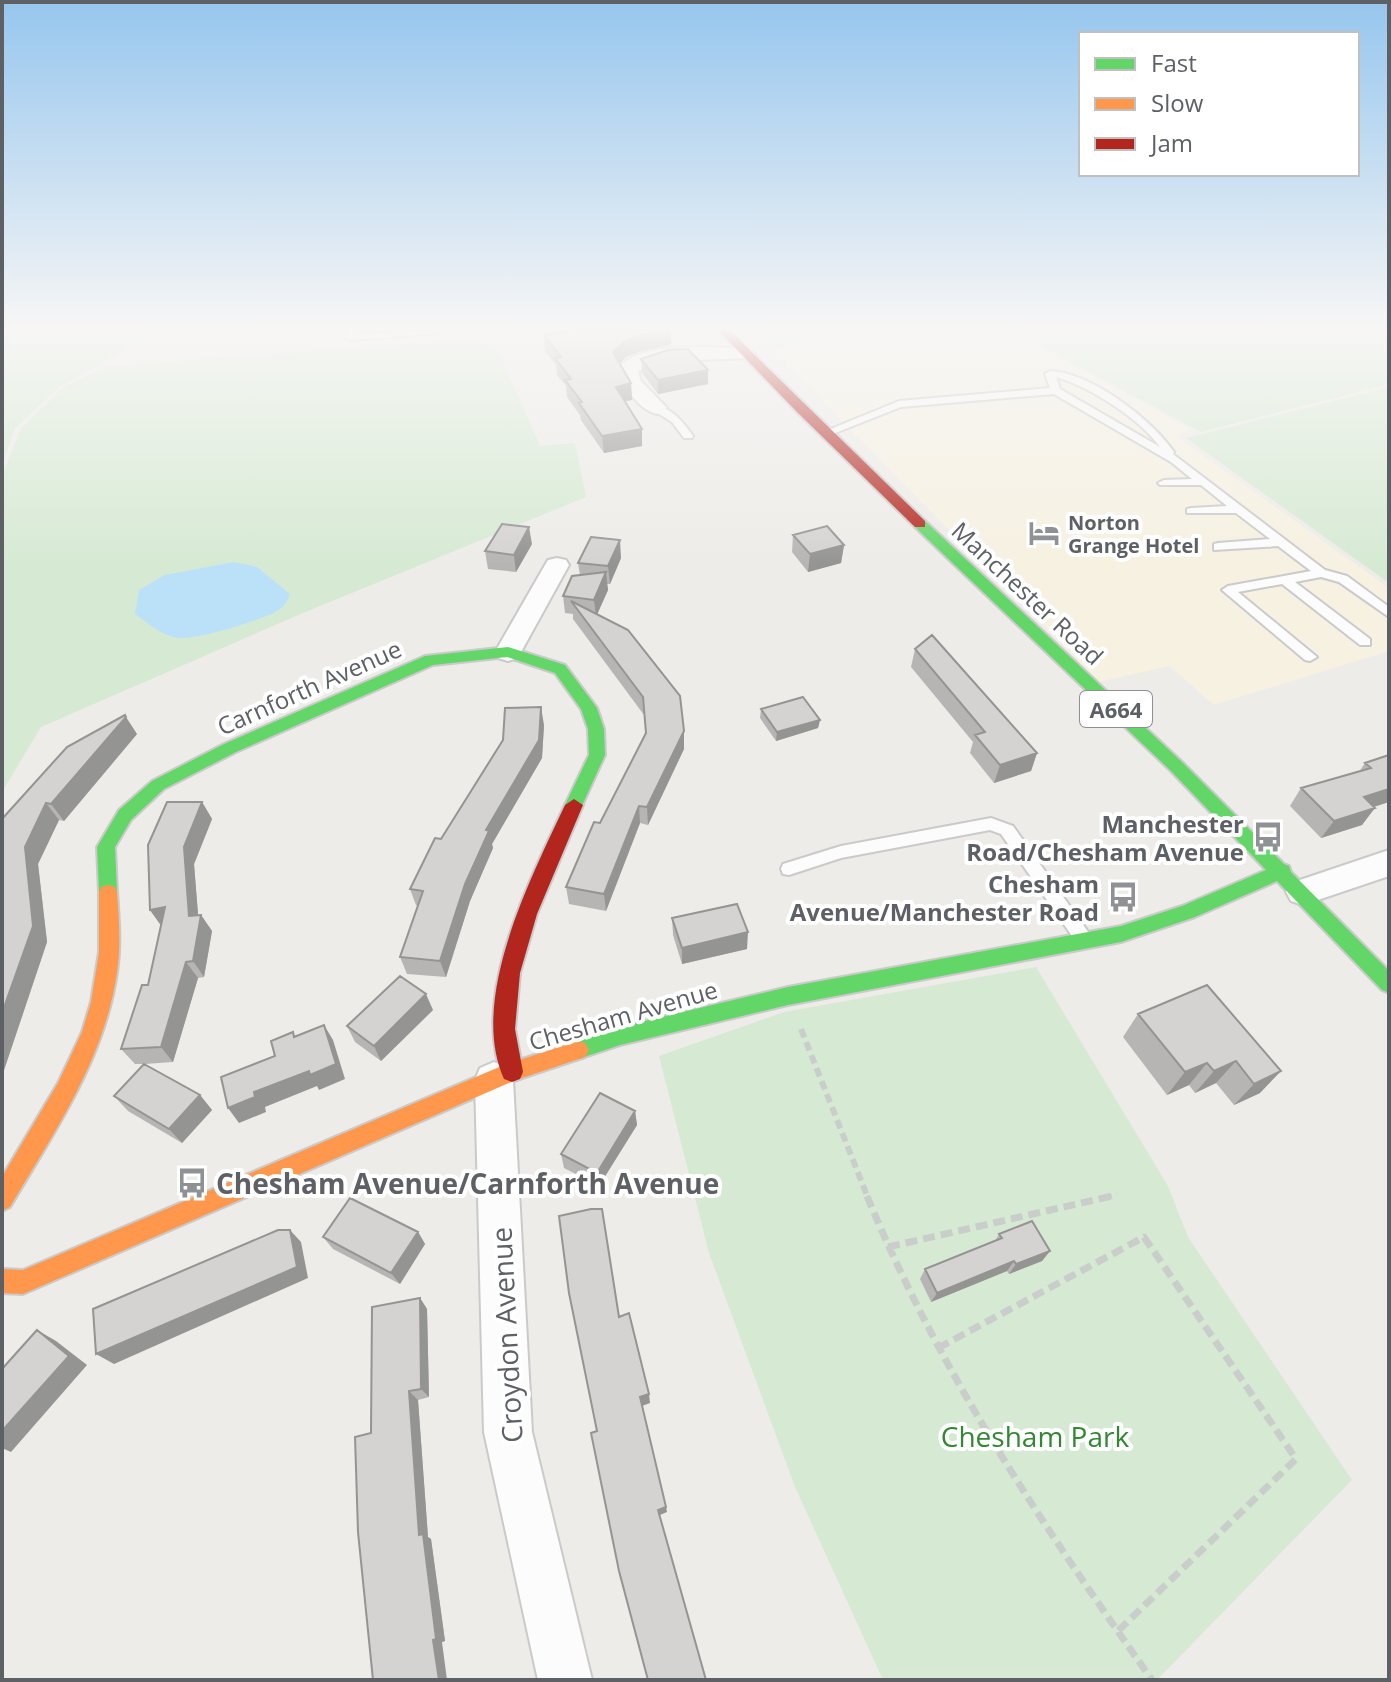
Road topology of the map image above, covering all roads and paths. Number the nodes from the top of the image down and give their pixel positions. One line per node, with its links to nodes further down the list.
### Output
1 (657, 408): 6 (lane)
2 (801, 408): 7 (street, A664)
3 (890, 408): 7 (lane)
4 (1086, 408): 8 (lane)
5 (1119, 408): 8 (lane)
6 (688, 436)
7 (831, 437): 24 (street, Manchester Road / A664)
8 (1175, 460): 9 (lane)
9 (1203, 482): 10 (lane); 11 (lane)
10 (1164, 483)
11 (1238, 509): 12 (lane); 13 (lane)
12 (1191, 511)
13 (1280, 542): 14 (lane); 16 (lane)
14 (1218, 547)
15 (557, 565): 20 (street)
16 (1321, 573): 17 (lane); 18 (lane)
17 (1285, 580): 19 (lane); 21 (lane)
18 (1389, 613)
19 (1365, 642)
20 (508, 652): 28 (street, Carnforth Avenue); 30 (street, Carnforth Avenue)
21 (1310, 657)
22 (1389, 863): 24 (street)
23 (789, 869): 25 (lane)
24 (1292, 882): 25 (street, Chesham Avenue); 26 (street, Manchester Road / A664)
25 (1086, 942): 27 (street, Chesham Avenue)
26 (1389, 984)
27 (788, 996): 28 (street, Chesham Avenue); 31 (path)
28 (503, 1076): 32 (street, Chesham Avenue); 35 (street, Croydon Avenue)
29 (1117, 1195): 31 (path)
30 (2, 1199)
31 (888, 1247): 33 (path)
32 (2, 1281)
33 (938, 1348): 34 (path); 34 (path)
34 (1118, 1631): 36 (path)
35 (565, 1680)
36 (1152, 1680)

